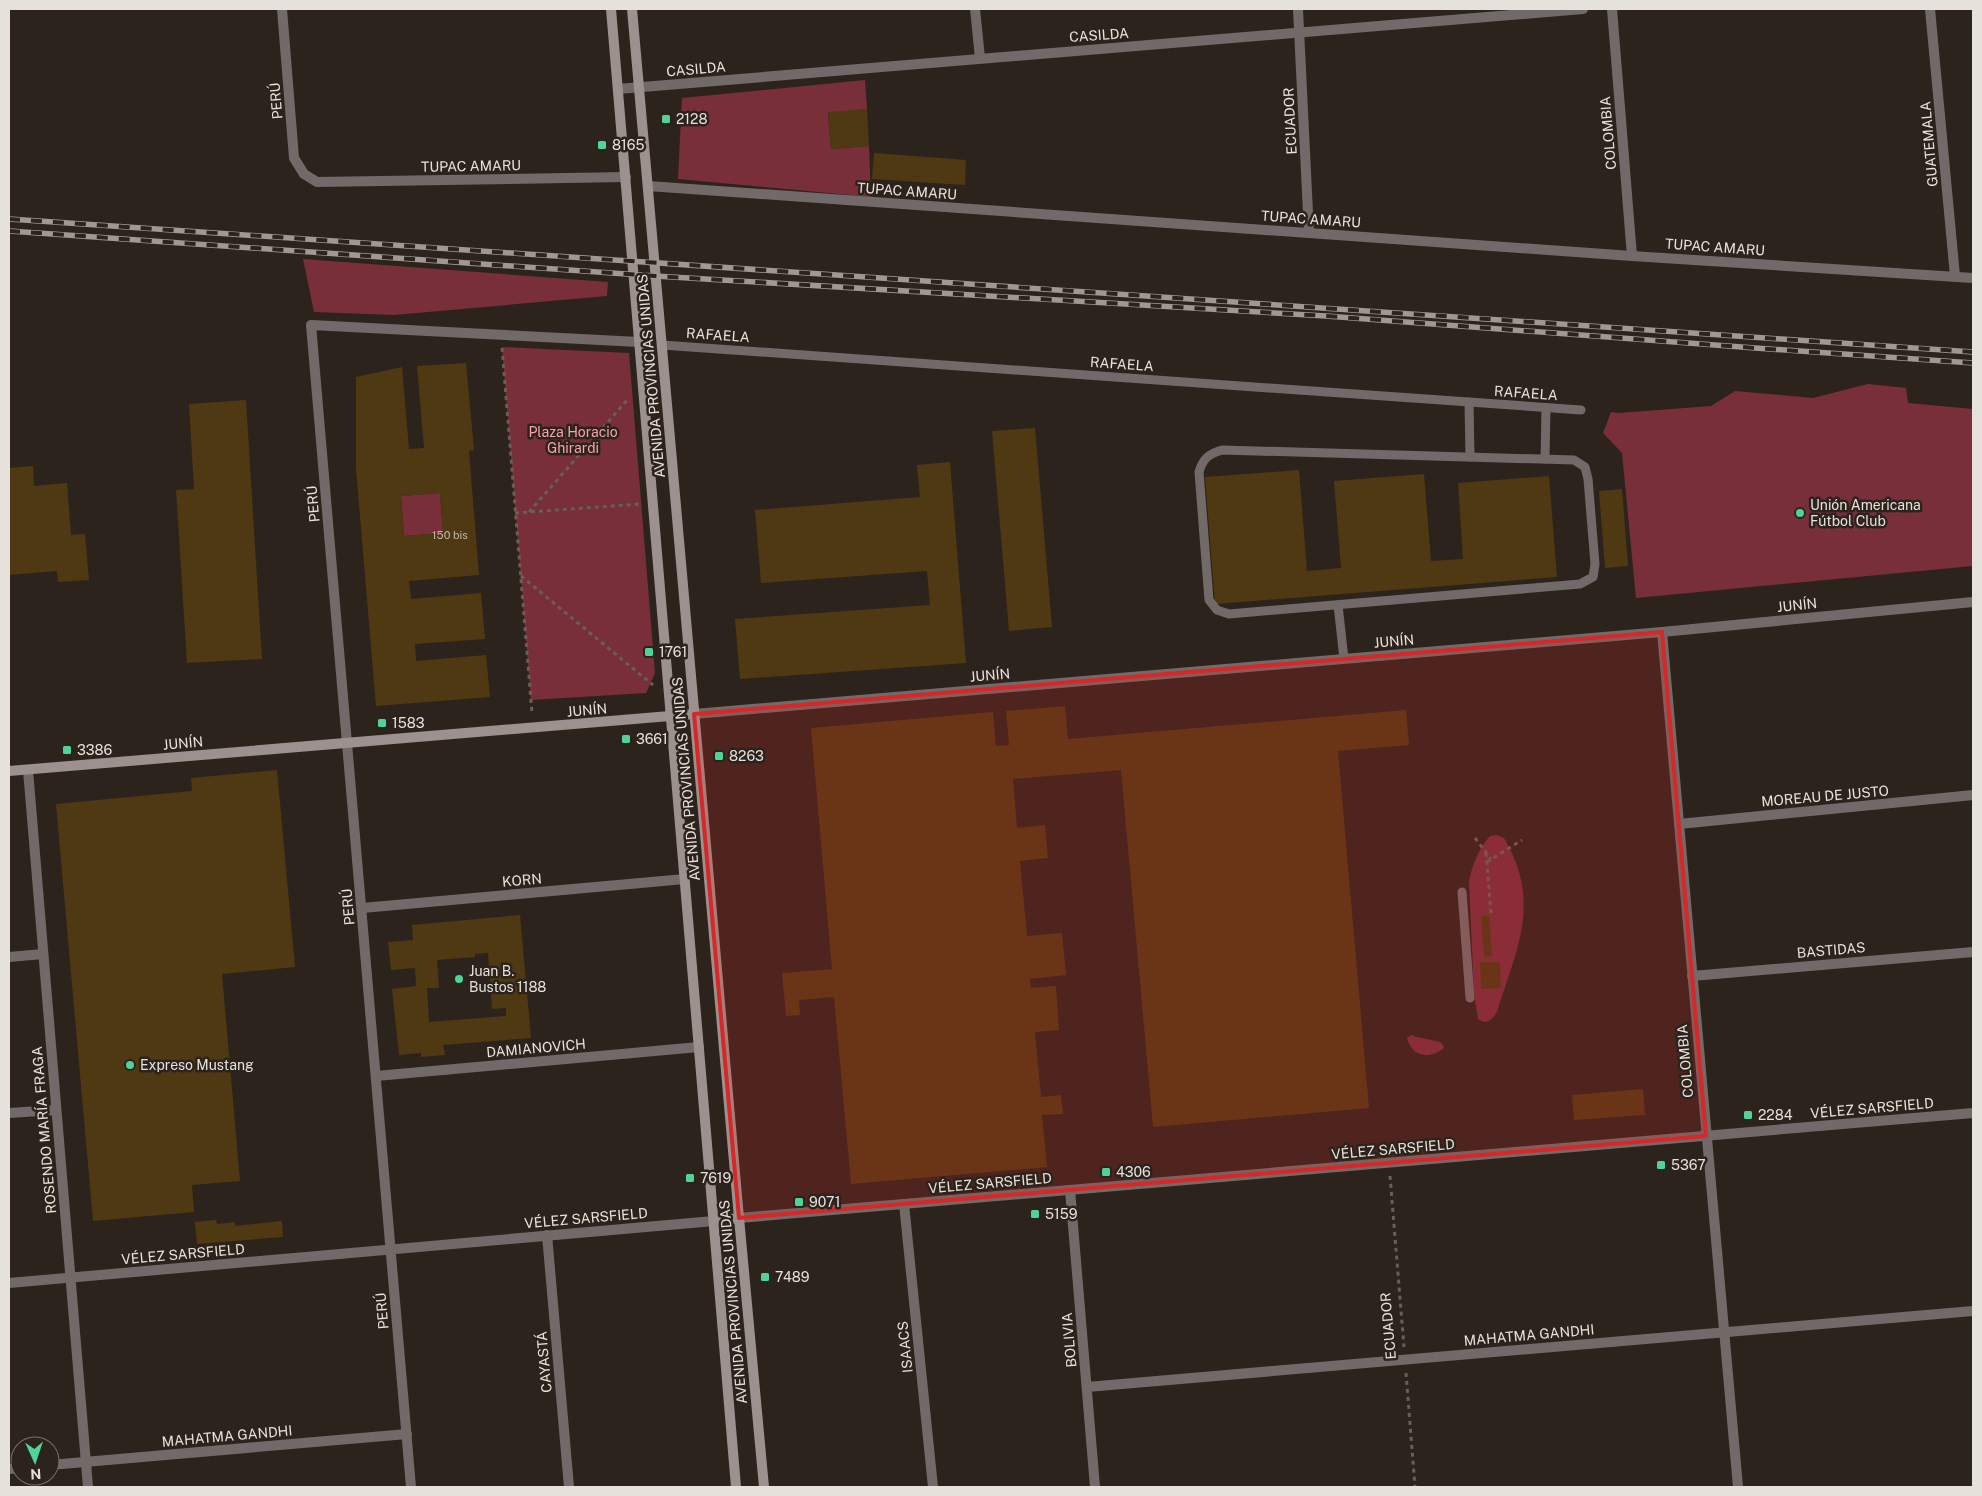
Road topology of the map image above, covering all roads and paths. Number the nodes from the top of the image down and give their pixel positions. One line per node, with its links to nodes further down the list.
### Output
1 (282, 9): 14 (street, PERÚ)
2 (611, 9): 12 (main road, AVENIDA PROVINCIAS UNIDAS)
3 (632, 9): 11 (main road, AVENIDA PROVINCIAS UNIDAS)
4 (975, 9): 10 (street)
5 (1298, 9): 9 (street, ECUADOR)
6 (1583, 9): 9 (street, CASILDA)
7 (1612, 9): 17 (street, COLOMBIA)
8 (1930, 9): 18 (street, GUATEMALA)
9 (1300, 33): 10 (street, CASILDA); 16 (street, ECUADOR)
10 (980, 58): 11 (street, CASILDA)
11 (639, 87): 12 (street, CASILDA); 15 (main road, AVENIDA PROVINCIAS UNIDAS)
12 (618, 89): 13 (main road, AVENIDA PROVINCIAS UNIDAS)
13 (626, 177): 14 (street, TUPAC AMARU); 21 (main road, AVENIDA PROVINCIAS UNIDAS)
14 (317, 182)
15 (648, 186): 16 (street, TUPAC AMARU); 22 (main road, AVENIDA PROVINCIAS UNIDAS)
16 (1309, 233): 17 (street, TUPAC AMARU)
17 (1632, 256): 18 (street, TUPAC AMARU)
18 (1955, 276): 19 (street, TUPAC AMARU)
19 (1973, 278)
20 (500, 335): 21 (street); 31 (path); 41 (street, PERÚ)
21 (640, 342): 23 (main road, AVENIDA PROVINCIAS UNIDAS)
22 (662, 345): 24 (lane, RAFAELA); 38 (main road, AVENIDA PROVINCIAS UNIDAS)
23 (643, 382): 29 (main road, AVENIDA PROVINCIAS UNIDAS); 30 (path)
24 (1469, 402): 25 (lane, RAFAELA); 27 (lane)
25 (1546, 408): 26 (lane, RAFAELA); 28 (lane)
26 (1581, 410)
27 (1470, 457): 28 (lane); 34 (lane)
28 (1545, 459): 34 (lane)
29 (654, 503): 30 (path); 37 (main road, AVENIDA PROVINCIAS UNIDAS)
30 (529, 512): 31 (path)
31 (516, 513): 32 (path)
32 (521, 576): 37 (path); 40 (path)
33 (1973, 602): 35 (street, JUNÍN)
34 (1338, 605): 36 (lane)
35 (1662, 632): 36 (street, JUNÍN); 45 (street, COLOMBIA)
36 (1344, 659): 38 (street, JUNÍN)
37 (670, 700): 39 (main road, AVENIDA PROVINCIAS UNIDAS)
38 (694, 714): 39 (main road, JUNÍN); 69 (main road, AVENIDA PROVINCIAS UNIDAS)
39 (672, 716): 40 (main road, JUNÍN); 51 (main road, AVENIDA PROVINCIAS UNIDAS)
40 (533, 728): 41 (main road, JUNÍN)
41 (348, 743): 42 (main road, JUNÍN); 53 (street, PERÚ)
42 (28, 770): 43 (main road, JUNÍN); 56 (street, ROSENDO MARÍA FRAGA)
43 (9, 771)
44 (1973, 795): 45 (street, MOREAU DE JUSTO)
45 (1679, 824): 58 (street, COLOMBIA)
46 (1475, 838): 48 (path)
47 (1522, 840): 49 (path)
48 (1486, 852): 49 (path); 50 (path)
49 (1491, 860): 50 (path)
50 (1487, 862): 54 (path)
51 (685, 879): 53 (street, KORN); 60 (main road, AVENIDA PROVINCIAS UNIDAS)
52 (1462, 892): 59 (lane)
53 (362, 908): 61 (street, PERÚ)
54 (1491, 913)
55 (1973, 952): 58 (street, BASTIDAS)
56 (43, 954): 57 (street); 62 (street, ROSENDO MARÍA FRAGA)
57 (9, 957)
58 (1692, 976): 65 (street, COLOMBIA)
59 (1470, 998)
60 (699, 1046): 61 (street, DAMIANOVICH); 70 (main road, AVENIDA PROVINCIAS UNIDAS)
61 (376, 1076): 72 (street, PERÚ)
62 (56, 1110): 64 (street); 73 (street, ROSENDO MARÍA FRAGA)
63 (1973, 1113): 65 (street, VÉLEZ SARSFIELD)
64 (9, 1114)
65 (1706, 1136): 66 (street, VÉLEZ SARSFIELD); 76 (street, COLOMBIA)
66 (1389, 1163): 67 (street, VÉLEZ SARSFIELD); 77 (path, ECUADOR)
67 (1070, 1190): 68 (street, VÉLEZ SARSFIELD); 78 (street, BOLIVIA)
68 (904, 1204): 69 (street, VÉLEZ SARSFIELD); 87 (street, ISAACS)
69 (738, 1218): 70 (main road, VÉLEZ SARSFIELD); 86 (main road, AVENIDA PROVINCIAS UNIDAS)
70 (714, 1221): 71 (street, VÉLEZ SARSFIELD); 85 (main road, AVENIDA PROVINCIAS UNIDAS)
71 (547, 1235): 72 (street, VÉLEZ SARSFIELD); 84 (street, CAYASTÁ)
72 (391, 1249): 73 (street, VÉLEZ SARSFIELD); 79 (street, PERÚ)
73 (70, 1277): 74 (street, VÉLEZ SARSFIELD); 80 (street, ROSENDO MARÍA FRAGA)
74 (9, 1283)
75 (1973, 1311): 76 (street, MAHATMA GANDHI)
76 (1724, 1333): 77 (street, MAHATMA GANDHI); 90 (street, COLOMBIA)
77 (1405, 1360): 78 (street, MAHATMA GANDHI); 89 (path, ECUADOR)
78 (1087, 1387): 88 (street, BOLIVIA)
79 (406, 1434): 80 (street, MAHATMA GANDHI); 83 (street, PERÚ)
80 (86, 1462): 81 (street, MAHATMA GANDHI); 82 (street, ROSENDO MARÍA FRAGA)
81 (60, 1465)
82 (88, 1487)
83 (411, 1487)
84 (569, 1487)
85 (736, 1487)
86 (764, 1487)
87 (933, 1487)
88 (1095, 1487)
89 (1415, 1487)
90 (1738, 1487)

